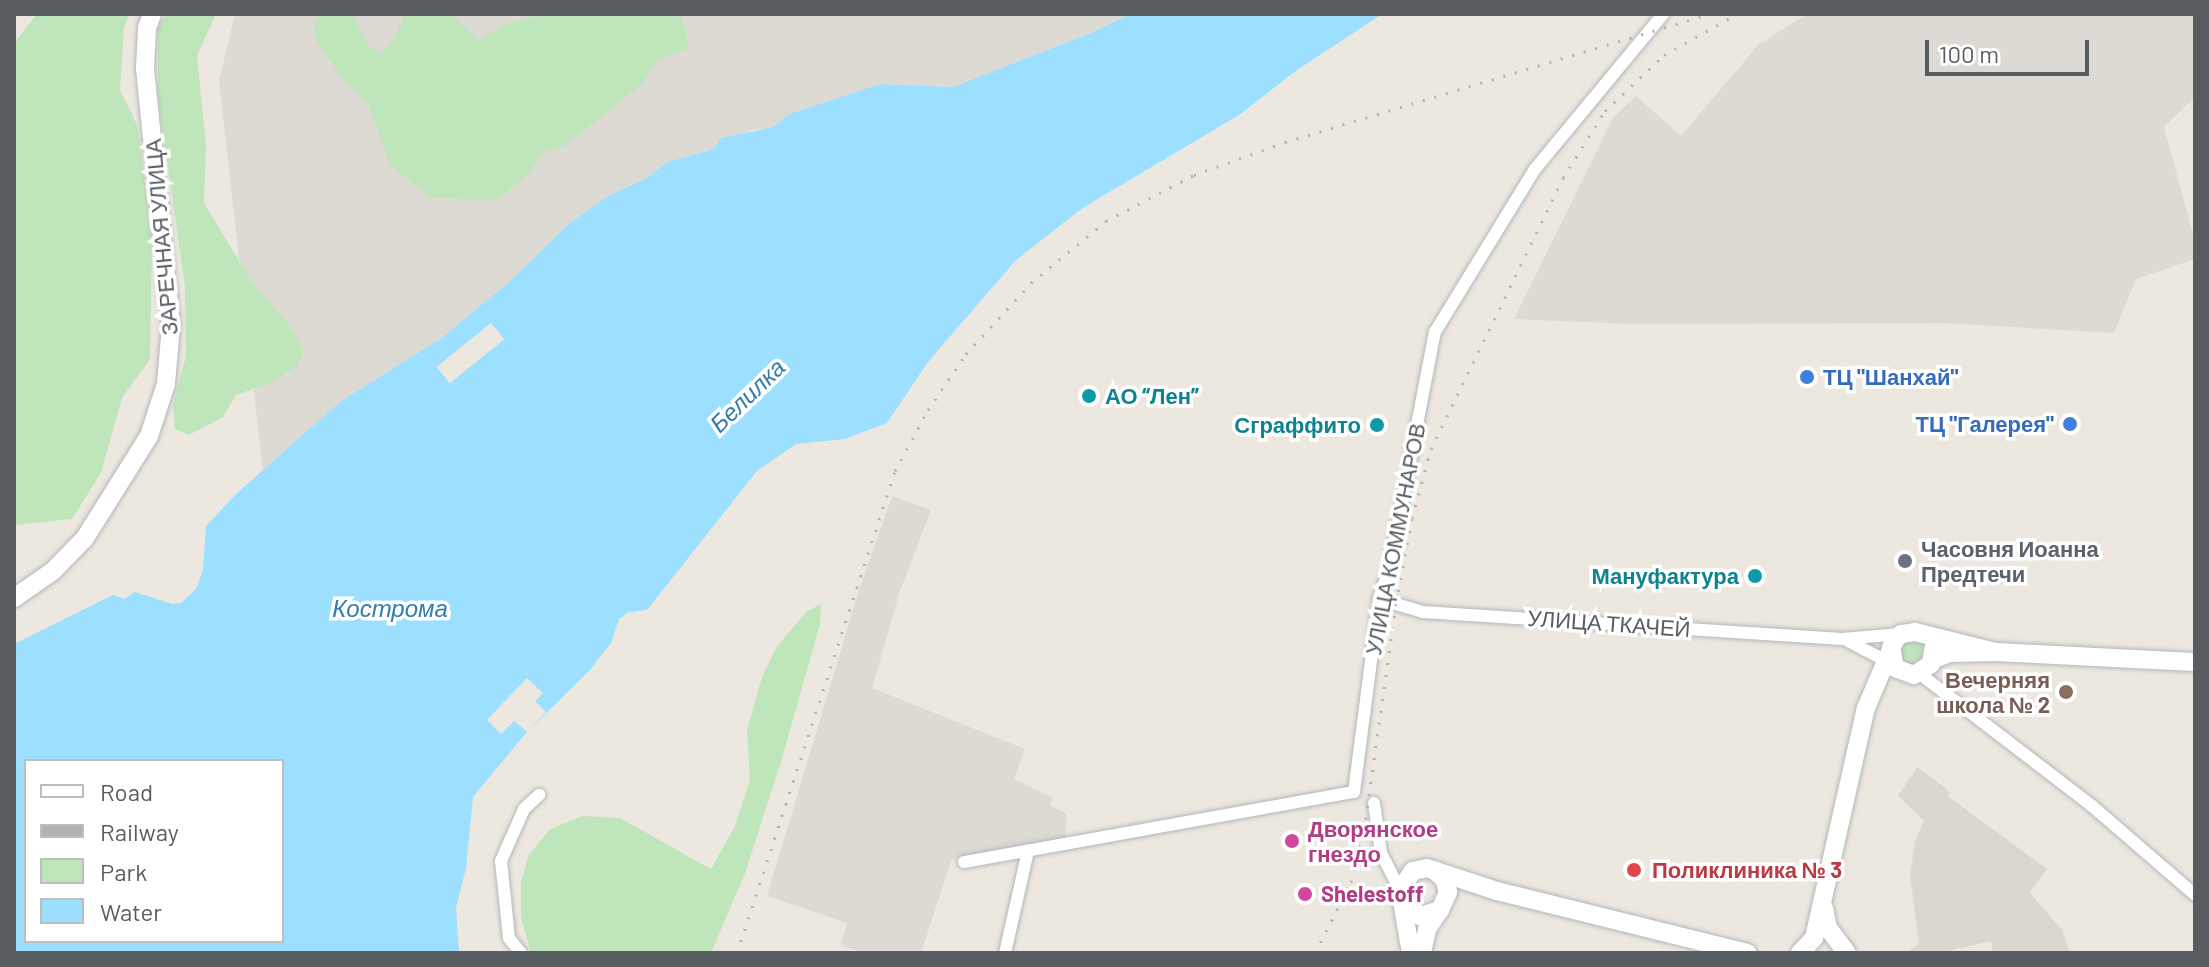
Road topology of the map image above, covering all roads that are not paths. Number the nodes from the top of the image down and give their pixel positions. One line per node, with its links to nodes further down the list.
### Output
1 (152, 14): 3 (street, ЗАРЕЧНАЯ УЛИЦА)
2 (1663, 14): 4 (street, УЛИЦА КОММУНАРОВ)
3 (14, 598)
4 (1379, 599): 6 (street, УЛИЦА ТКАЧЕЙ); 15 (street, УЛИЦА КОММУНАРОВ)
5 (1923, 634): 7 (street); 8 (street); 9 (street)
6 (1842, 639): 7 (street, УЛИЦА ТКАЧЕЙ); 7 (street, УЛИЦА ТКАЧЕЙ)
7 (1893, 652): 11 (street); 12 (street)
8 (1995, 652): 9 (street); 10 (street)
9 (1934, 659): 11 (street)
10 (2195, 662)
11 (1917, 675): 12 (street); 19 (street)
12 (1866, 708): 22 (street)
13 (539, 795): 23 (street)
14 (1374, 803): 20 (street)
15 (1028, 851): 16 (street, УЛИЦА КОММУНАРОВ); 24 (street)
16 (964, 862)
17 (1434, 870): 18 (street); 20 (street); 21 (street)
18 (1497, 891): 21 (street); 27 (street)
19 (2195, 895)
20 (1401, 896): 21 (street); 25 (street)
21 (1442, 907): 26 (street)
22 (1811, 946): 28 (street)
23 (521, 953)
24 (1005, 953)
25 (1411, 953)
26 (1422, 953)
27 (1747, 953)
28 (1847, 953)

